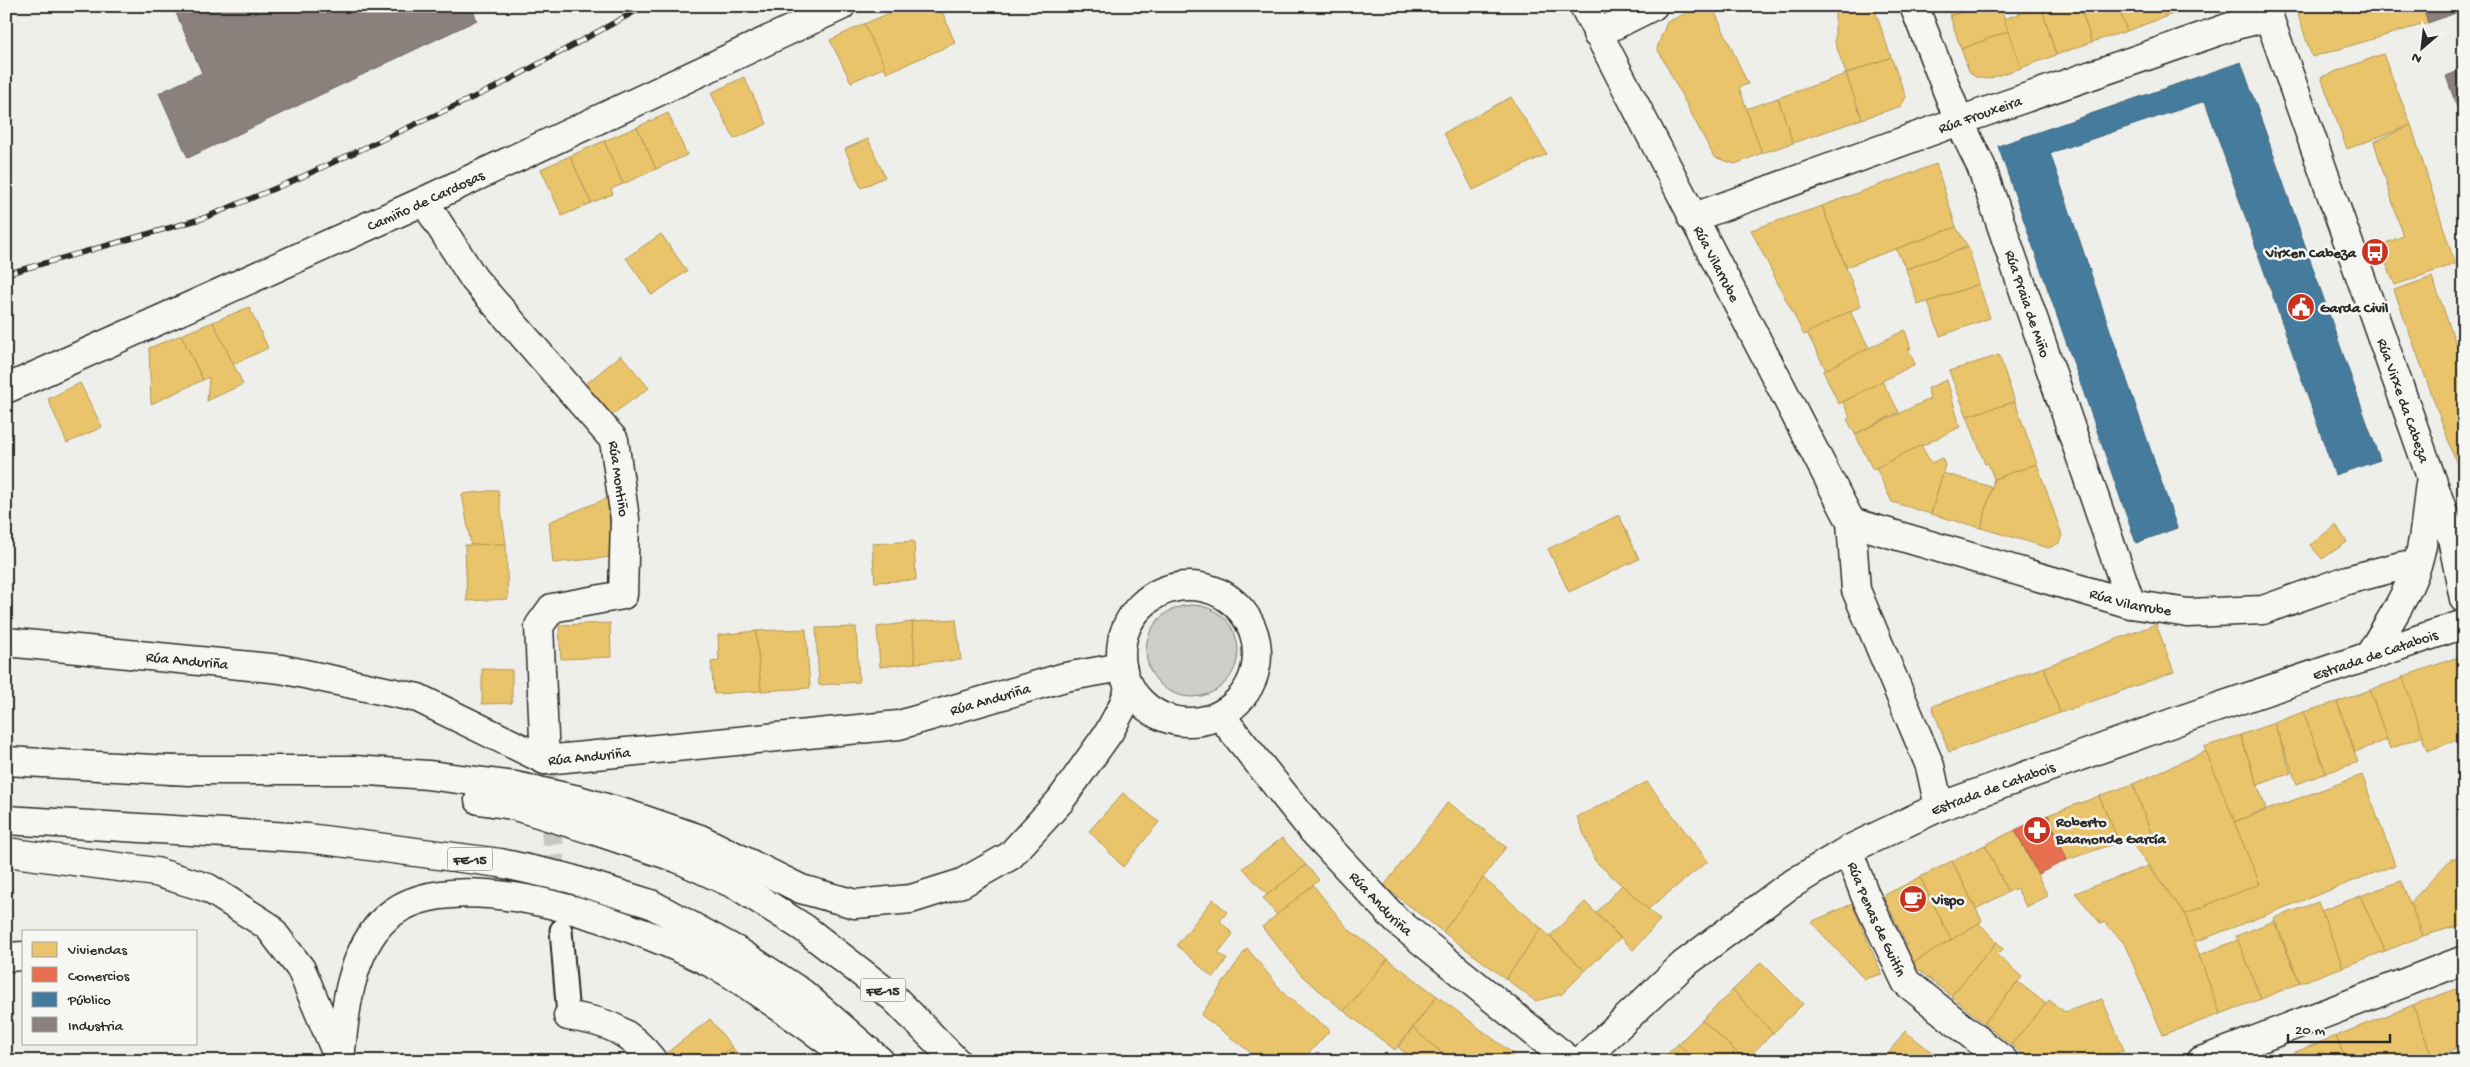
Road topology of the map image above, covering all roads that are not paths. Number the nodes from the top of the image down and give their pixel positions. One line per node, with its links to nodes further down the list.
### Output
1 (841, 6): 8 (main road, Camiño de Cardosas)
2 (1584, 6): 6 (main road, Rúa Vilarrube)
3 (1653, 6): 6 (main road)
4 (1914, 6): 7 (main road, Rúa Praia de Miño)
5 (2268, 12): 7 (main road, Rúa Frouxeira); 11 (main road, Rúa Virxe da Cabeza)
6 (1597, 34): 9 (main road, Rúa Vilarrube)
7 (1959, 121): 9 (main road, Rúa Frouxeira); 15 (main road, Rúa Praia de Miño)
8 (424, 201): 10 (main road, Camiño de Cardosas); 21 (main road, Rúa Montiño)
9 (1692, 218): 12 (main road, Rúa Vilarrube)
10 (6, 389)
11 (2431, 477): 13 (main road); 14 (main road, Rúa Virxe da Cabeza)
12 (1851, 522): 15 (main road, Rúa Vilarrube); 24 (main road, Rúa Vilarrube)
13 (2415, 570): 15 (main road, Rúa Vilarrube); 18 (main road)
14 (2464, 599)
15 (2131, 604)
16 (2464, 624): 18 (main road, Estrada de Catabois)
17 (6, 642): 21 (main road, Rúa Anduriña)
18 (2369, 656): 24 (main road, Estrada de Catabois)
19 (1126, 677): 20 (main road); 20 (main road); 21 (main road, Rúa Anduriña); 23 (main road)
20 (1220, 715): 38 (main road, Rúa Anduriña)
21 (545, 760)
22 (6, 761): 23 (main road, FE-15)
23 (171, 770): 37 (main road, FE-15)
24 (1939, 806): 26 (main road, Estrada de Catabois)
25 (6, 820): 36 (main road, FE-15)
26 (1848, 850): 39 (main road, Estrada de Catabois); 40 (main road, Rúa Penas de Guitín)
27 (6, 852): 33 (main road)
28 (561, 930): 32 (street)
29 (22, 956): 30 (main road)
30 (6, 957)
31 (2464, 960): 41 (main road)
32 (568, 1016): 34 (main road)
33 (340, 1060): 35 (main road)
34 (654, 1061)
35 (854, 1061)
36 (880, 1061)
37 (956, 1061)
38 (1570, 1061)
39 (1581, 1061)
40 (2004, 1061)
41 (2201, 1061)

